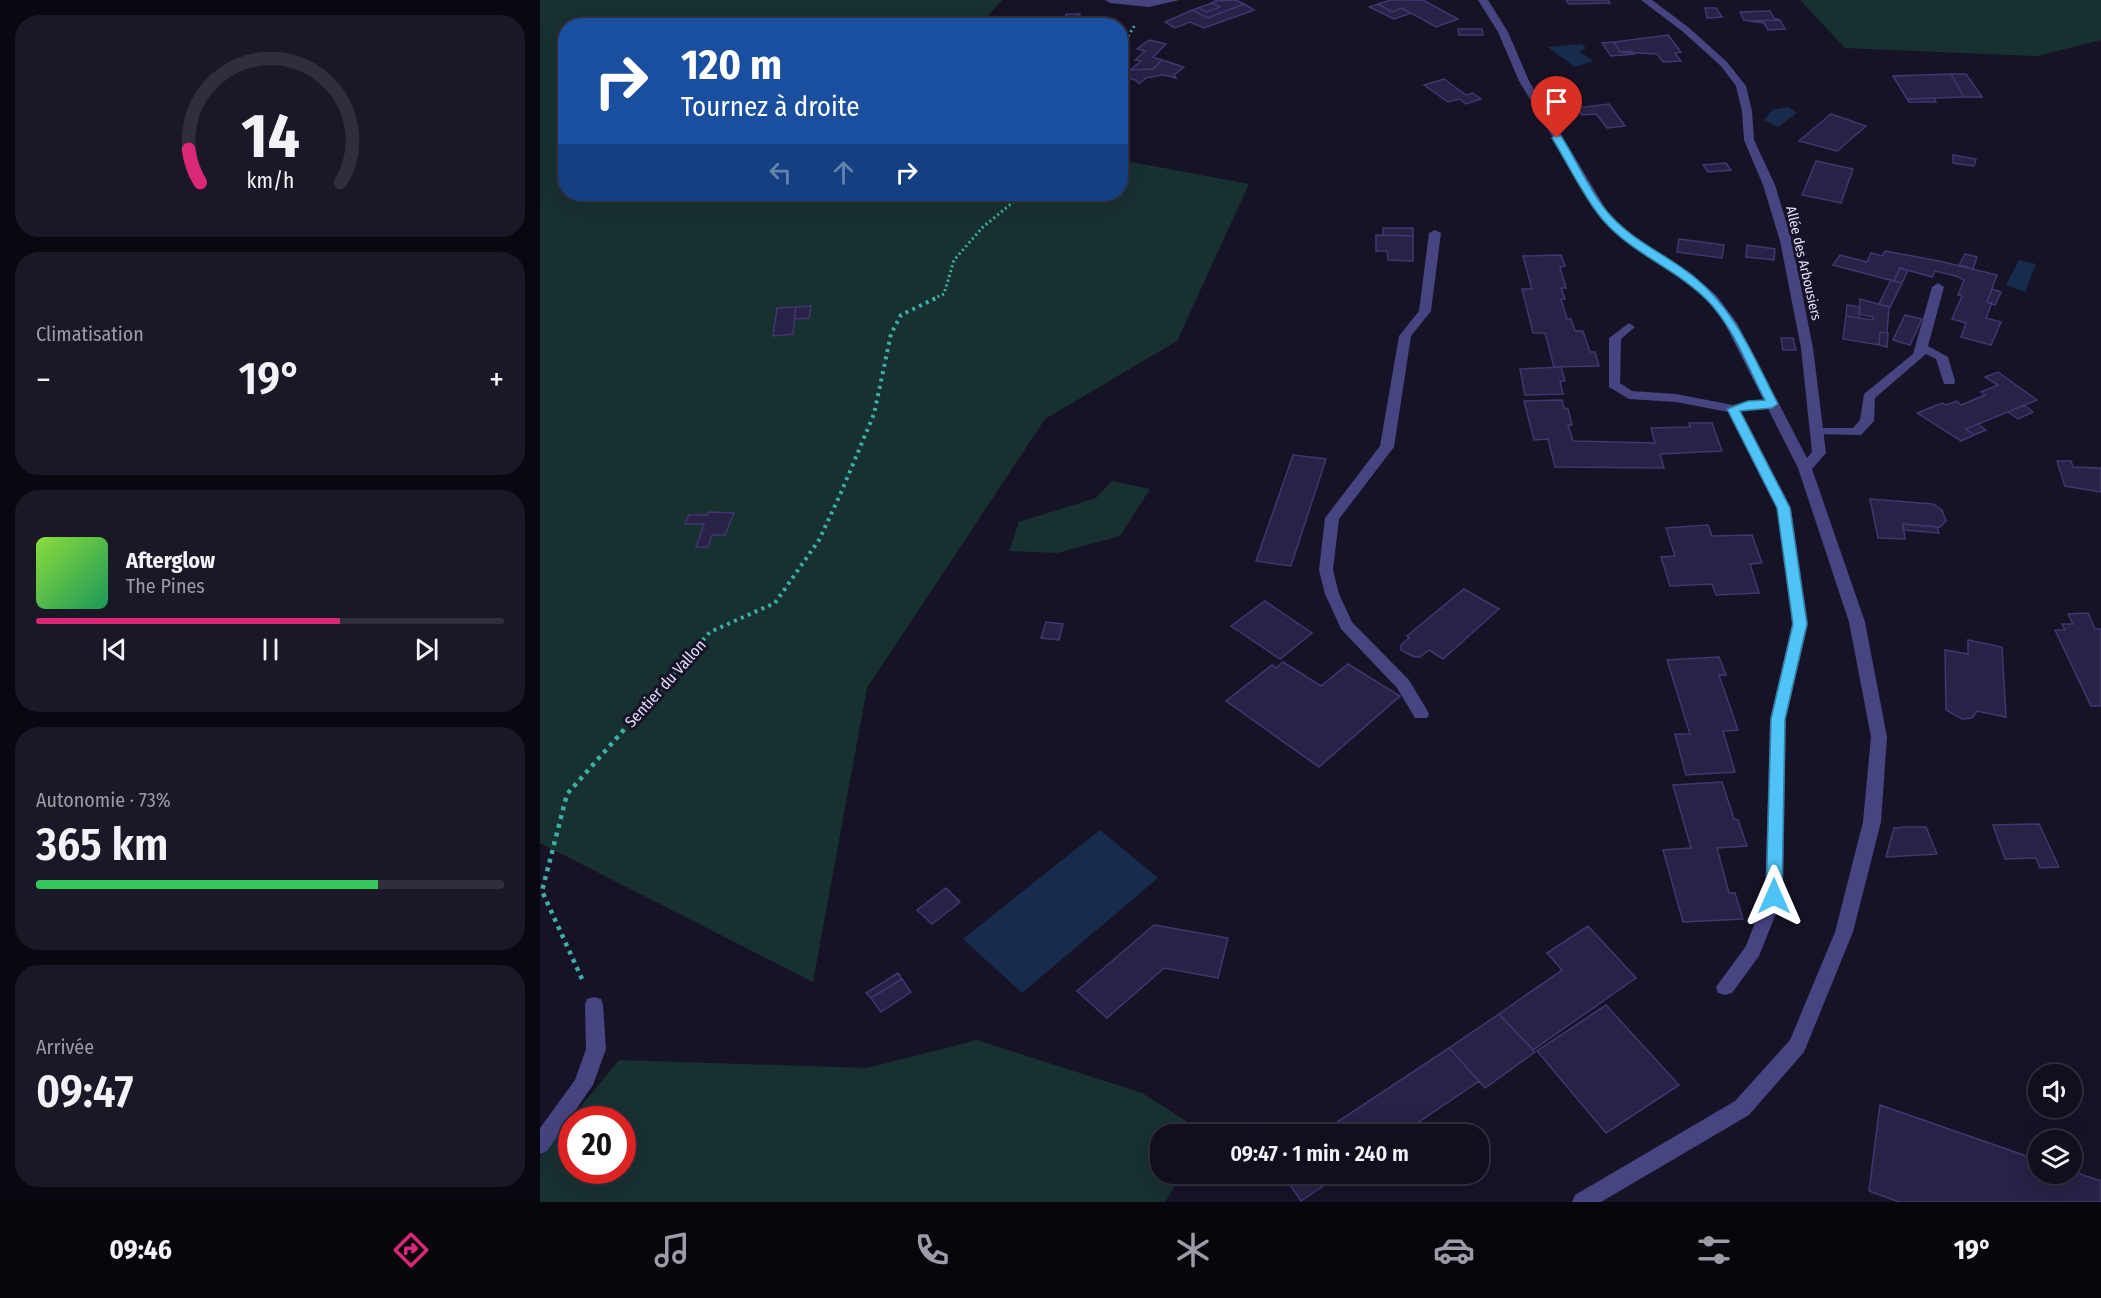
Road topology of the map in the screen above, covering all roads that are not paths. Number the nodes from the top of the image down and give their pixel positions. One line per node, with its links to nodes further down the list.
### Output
1 (1110, 0): 2 (street)
2 (1174, 0)
3 (1482, 0): 10 (street)
4 (1646, 0): 12 (street, Allée des Arbousiers)
5 (1435, 233): 14 (street)
6 (1938, 286): 8 (street)
7 (1629, 327): 11 (street)
8 (1922, 348): 9 (street); 12 (street)
9 (1949, 381)
10 (1772, 404): 11 (street); 13 (street)
11 (1733, 409): 15 (street)
12 (1817, 431): 13 (street, Allée des Arbousiers)
13 (1805, 468): 18 (street)
14 (1421, 714)
15 (1725, 987)
16 (594, 1005): 17 (street)
17 (540, 1144)
18 (1582, 1202)

